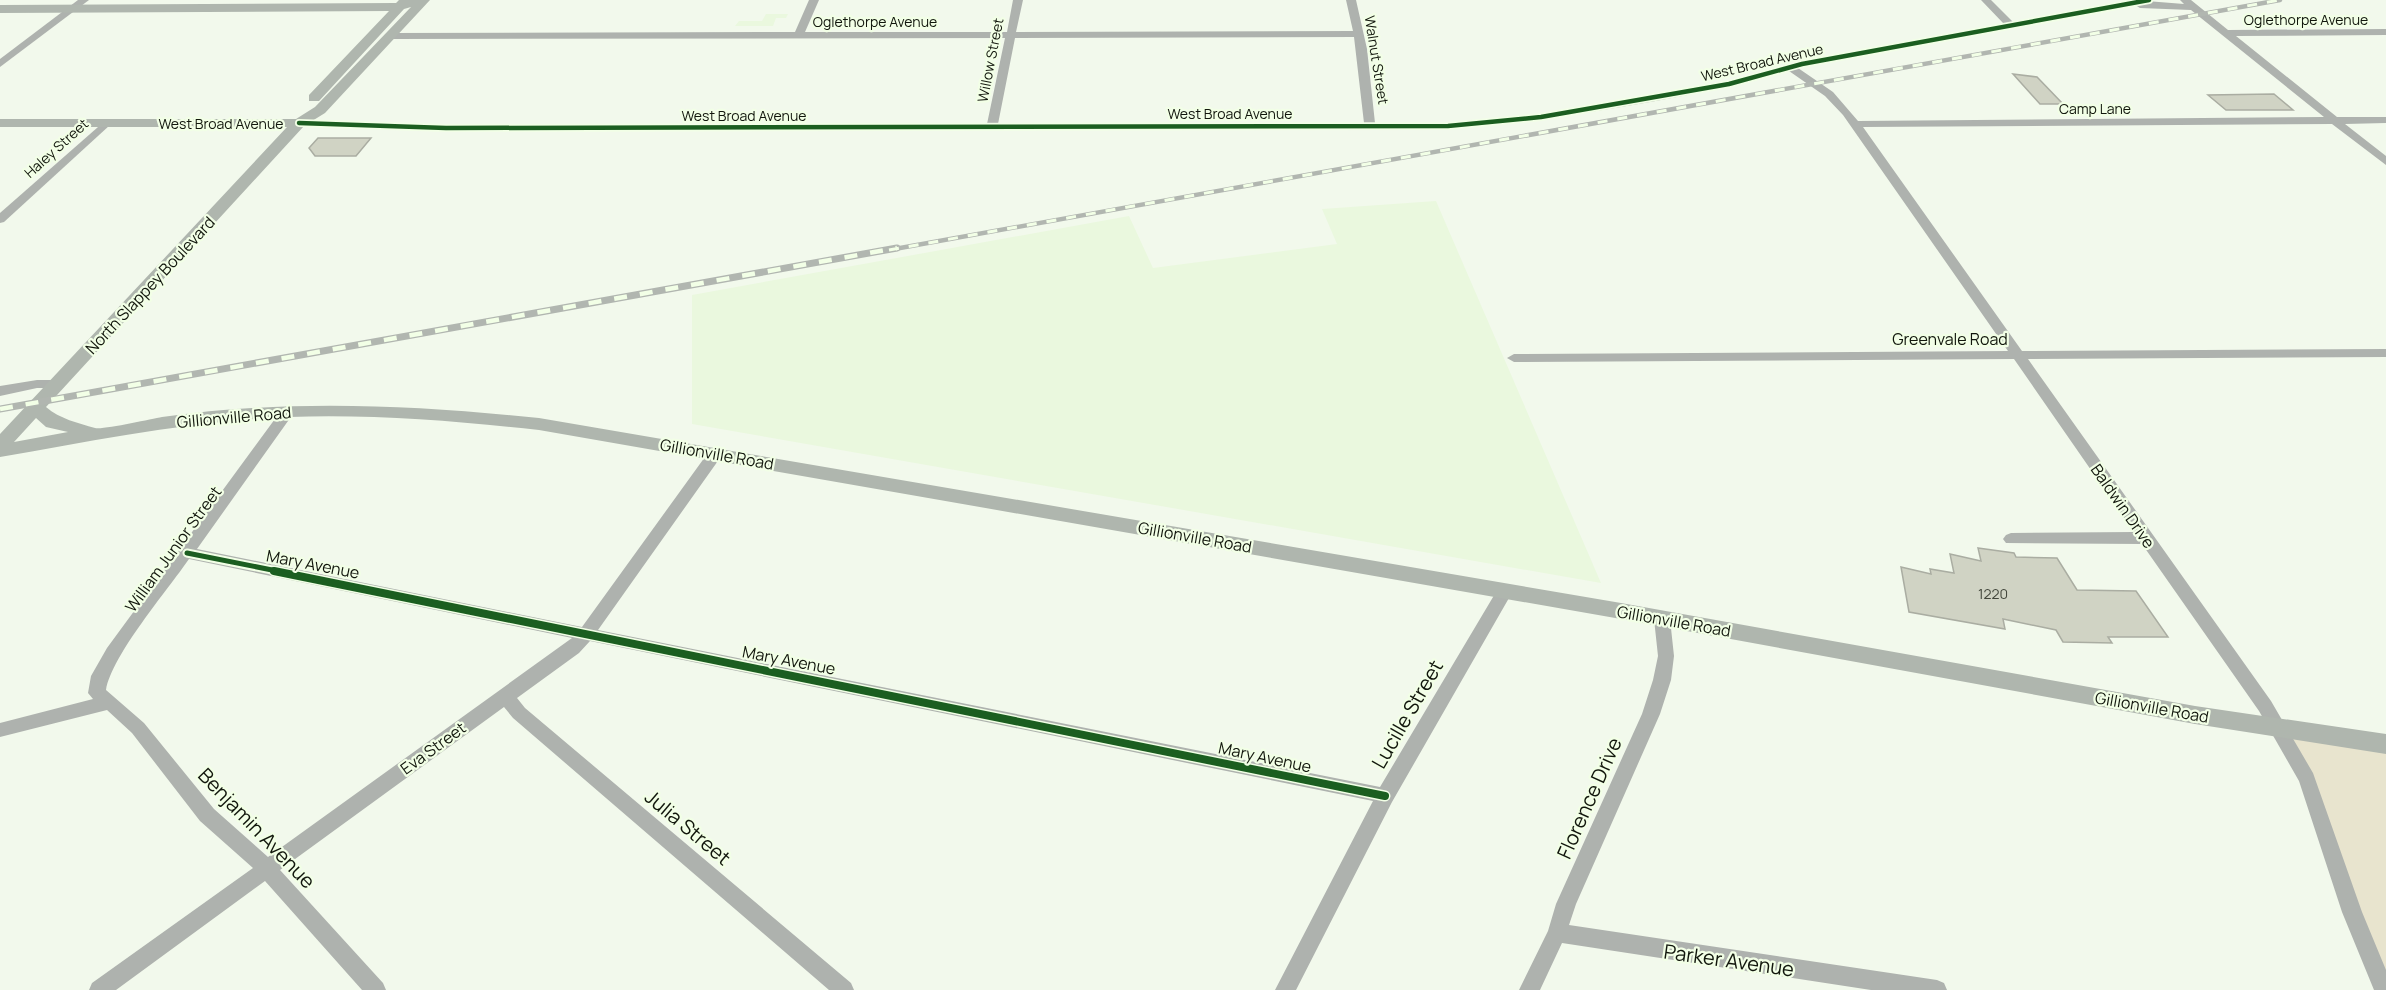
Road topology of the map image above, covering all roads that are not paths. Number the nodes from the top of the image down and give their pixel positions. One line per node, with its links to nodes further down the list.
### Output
1 (84, 0): 12 (street)
2 (417, 0): 13 (main road)
3 (424, 0): 13 (main road)
4 (814, 0): 17 (street)
5 (1018, 0): 18 (street, Willow Street)
6 (1352, 0): 19 (street, Walnut Street)
7 (1986, 0): 14 (street)
8 (2149, 0): 10 (street, West Broad Avenue)
9 (2189, 3): 10 (street, West Broad Avenue); 16 (street)
10 (2123, 6): 14 (street, West Broad Avenue)
11 (0, 9): 12 (main road)
12 (72, 9): 13 (main road); 21 (street)
13 (404, 12): 20 (main road, North Slappey Boulevard); 27 (main road, North Slappey Boulevard)
14 (2011, 26): 22 (street, West Broad Avenue)
15 (2386, 32): 16 (street, Oglethorpe Avenue)
16 (2226, 33): 24 (street)
17 (798, 34): 18 (street, Oglethorpe Avenue); 20 (street, Oglethorpe Avenue)
18 (1011, 34): 19 (street, Oglethorpe Avenue); 30 (street, Willow Street)
19 (1358, 34): 29 (street, Walnut Street)
20 (392, 36): 27 (main road, North Slappey Boulevard)
21 (0, 64)
22 (1790, 67): 28 (street, Baldwin Drive); 29 (street, West Broad Avenue)
23 (2386, 120): 24 (street)
24 (2336, 121): 28 (street, Camp Lane); 31 (street)
25 (0, 123): 26 (main road, West Broad Avenue)
26 (106, 123): 27 (main road, West Broad Avenue); 32 (street, Haley Street)
27 (299, 123): 30 (street, West Broad Avenue); 36 (main road, North Slappey Boulevard)
28 (1854, 124): 34 (street, Baldwin Drive)
29 (1370, 126): 30 (street, West Broad Avenue)
30 (992, 127)
31 (2386, 162)
32 (0, 219)
33 (2386, 353): 34 (street, Greenvale Road)
34 (2017, 355): 35 (street, Greenvale Road); 44 (street, Baldwin Drive)
35 (1514, 358)
36 (58, 384): 37 (street); 38 (main road, North Slappey Boulevard)
37 (0, 391)
38 (36, 408): 40 (main road); 41 (main road, North Slappey Boulevard)
39 (288, 411): 40 (main road, Gillionville Road); 43 (main road, Gillionville Road); 46 (street, William Junior Street)
40 (102, 433): 42 (main road, Gillionville Road)
41 (0, 446)
42 (0, 451)
43 (715, 454): 47 (main road, Gillionville Road); 49 (street, Eva Street)
44 (2145, 538): 45 (street); 52 (street, Baldwin Drive)
45 (2011, 540)
46 (187, 553): 49 (street, Mary Avenue); 51 (street, William Junior Street)
47 (1505, 591): 48 (main road, Gillionville Road); 55 (street, Lucille Street)
48 (1662, 619): 52 (main road, Gillionville Road); 57 (street, Florence Drive)
49 (587, 633): 50 (street, Eva Street); 55 (street, Mary Avenue)
50 (506, 696): 56 (street, Eva Street); 60 (street, Julia Street)
51 (110, 702): 53 (street); 56 (street, Benjamin Avenue)
52 (2280, 729): 54 (main road, Gillionville Road); 64 (street, Baldwin Drive)
53 (0, 730)
54 (2386, 744)
55 (1386, 796): 61 (street, Lucille Street)
56 (266, 868): 58 (street, Eva Street); 59 (street, Benjamin Avenue)
57 (1557, 933): 62 (street, Florence Drive); 63 (street, Parker Avenue)
58 (99, 990)
59 (376, 990)
60 (844, 990)
61 (1285, 990)
62 (1529, 990)
63 (1937, 990)
64 (2384, 990)

